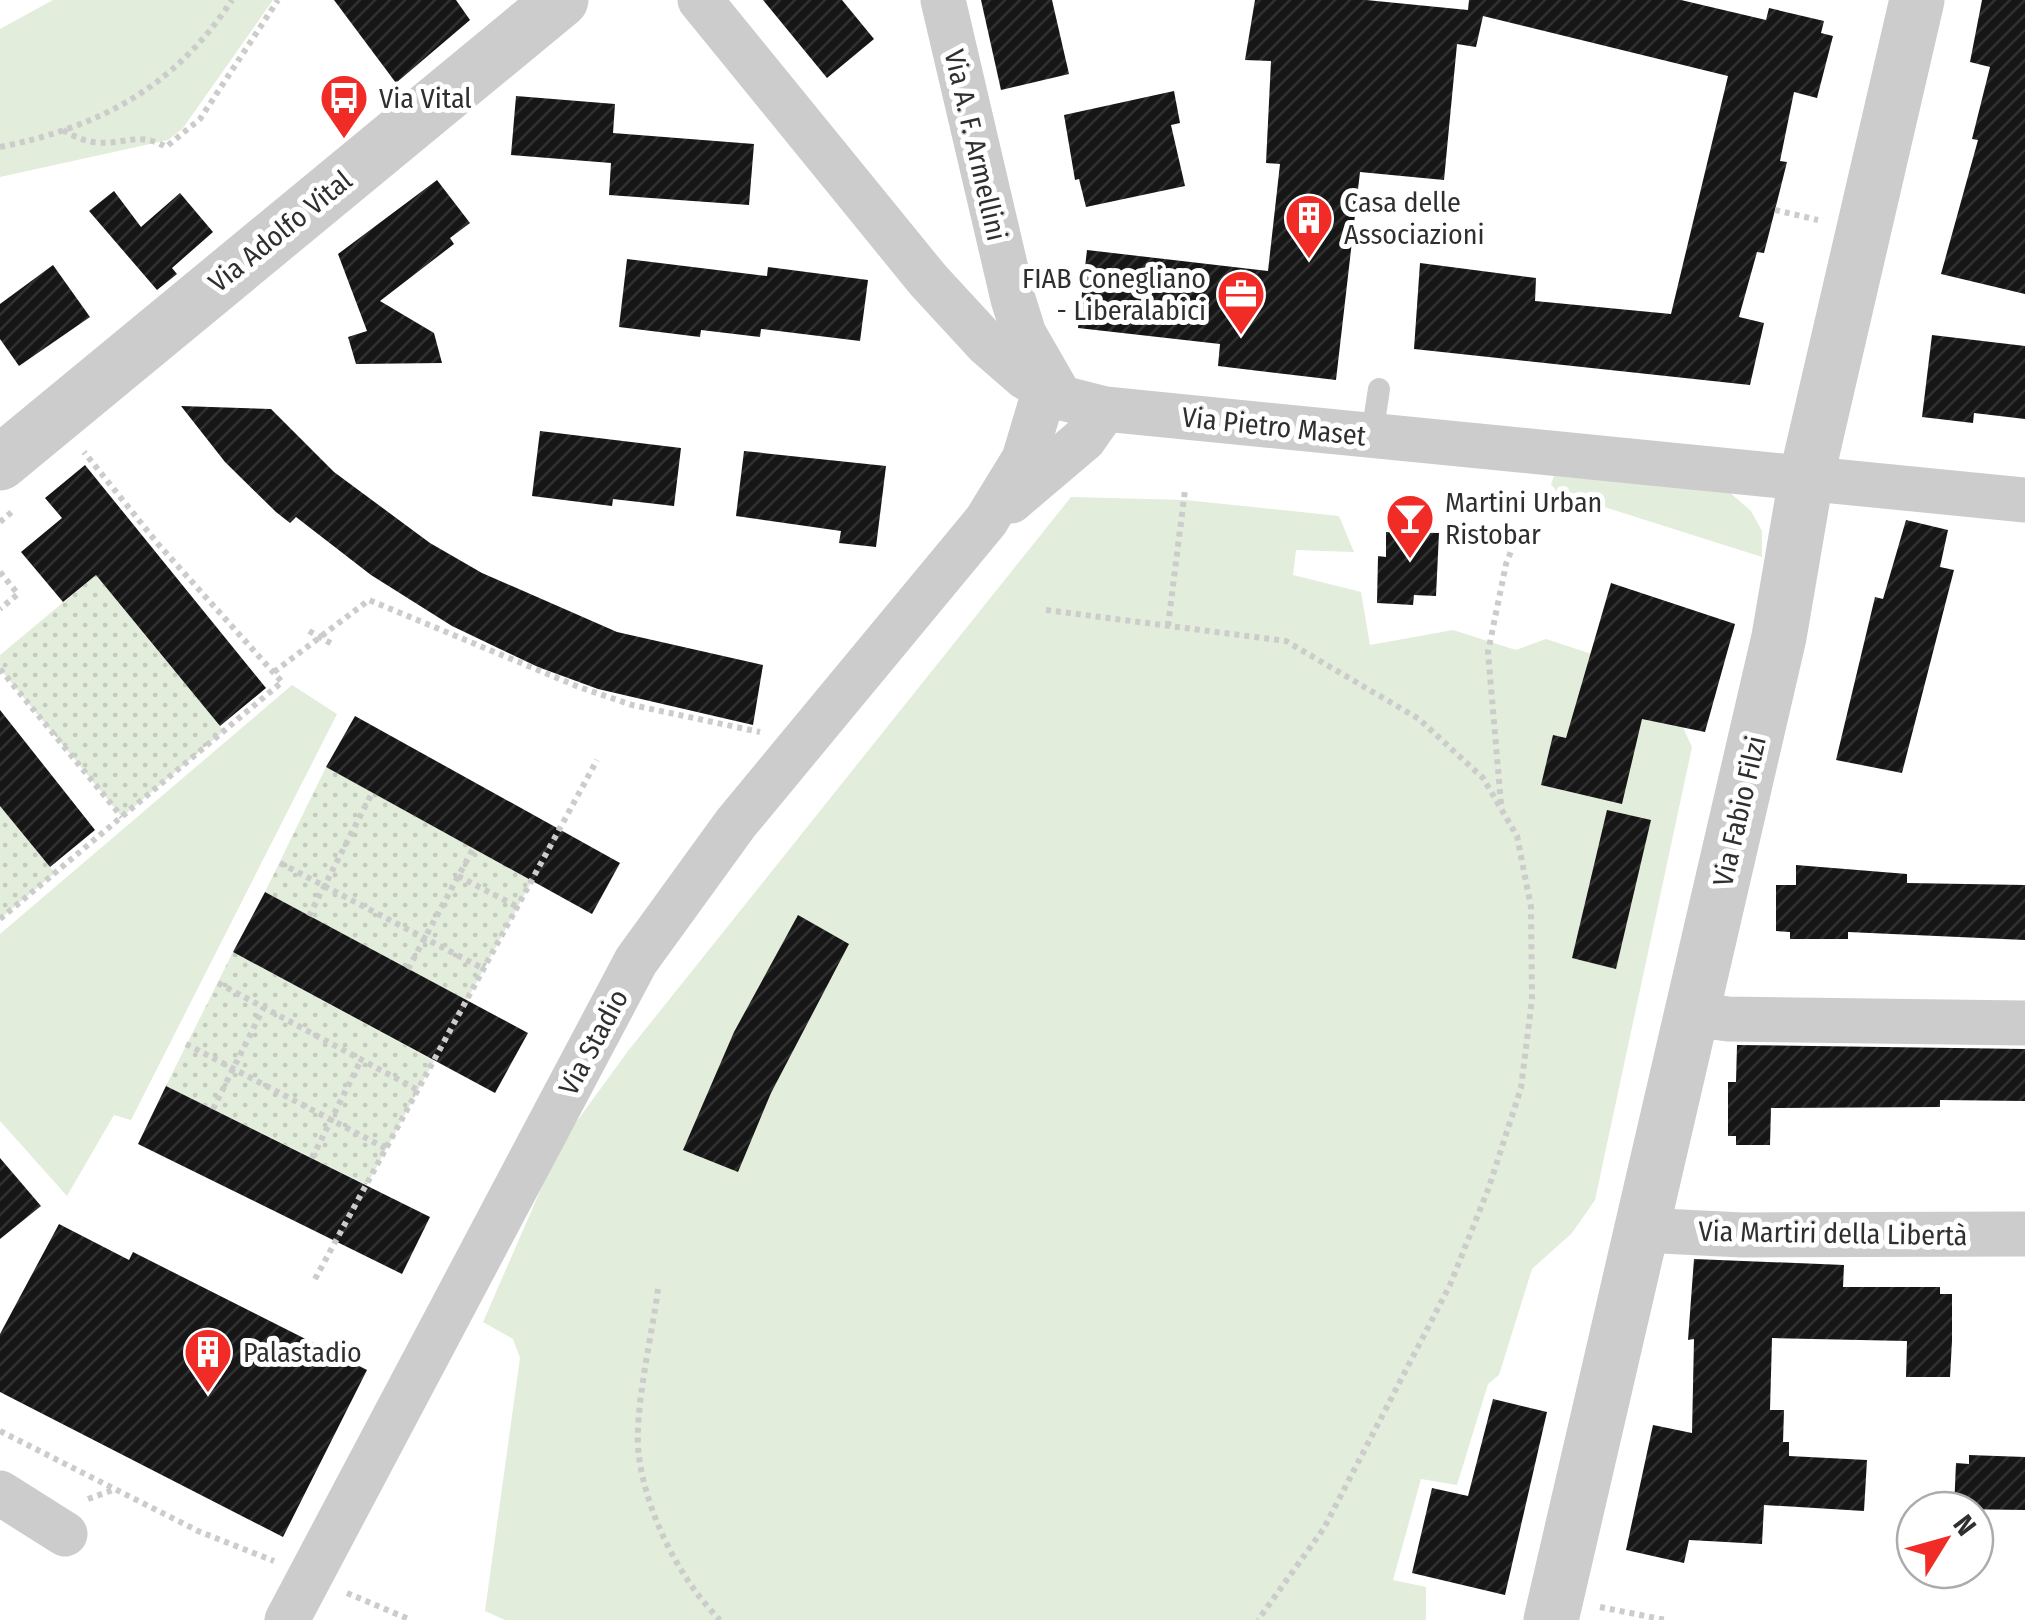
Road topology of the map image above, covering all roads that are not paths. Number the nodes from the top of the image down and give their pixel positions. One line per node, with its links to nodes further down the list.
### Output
1 (561, 0): 11 (street, Via Adolfo Vital)
2 (700, 0): 6 (street, Via Pietro Maset)
3 (943, 0): 5 (street, Via A. F. Armellini)
4 (1918, 0): 12 (street, Via Fabio Filzi)
5 (996, 236): 6 (street); 8 (street, Via A. F. Armellini)
6 (928, 280): 8 (street, Via Pietro Maset)
7 (1378, 388): 10 (lane)
8 (1054, 393): 9 (street, Via Pietro Maset); 14 (street, Via Stadio)
9 (1105, 409): 10 (street, Via Pietro Maset); 14 (street, Via Stadio)
10 (1372, 435): 12 (street, Via Pietro Maset)
11 (0, 463)
12 (1806, 479): 13 (street, Via Pietro Maset); 15 (street, Via Fabio Filzi)
13 (2025, 500)
14 (986, 521): 22 (street, Via Stadio)
15 (1692, 1014): 16 (street); 17 (street, Via Fabio Filzi)
16 (2025, 1023)
17 (1641, 1230): 18 (street, Via Martiri della Libertà); 21 (street, Via Fabio Filzi)
18 (2025, 1234)
19 (0, 1492): 20 (street)
20 (65, 1534)
21 (1568, 1612)
22 (288, 1620)

